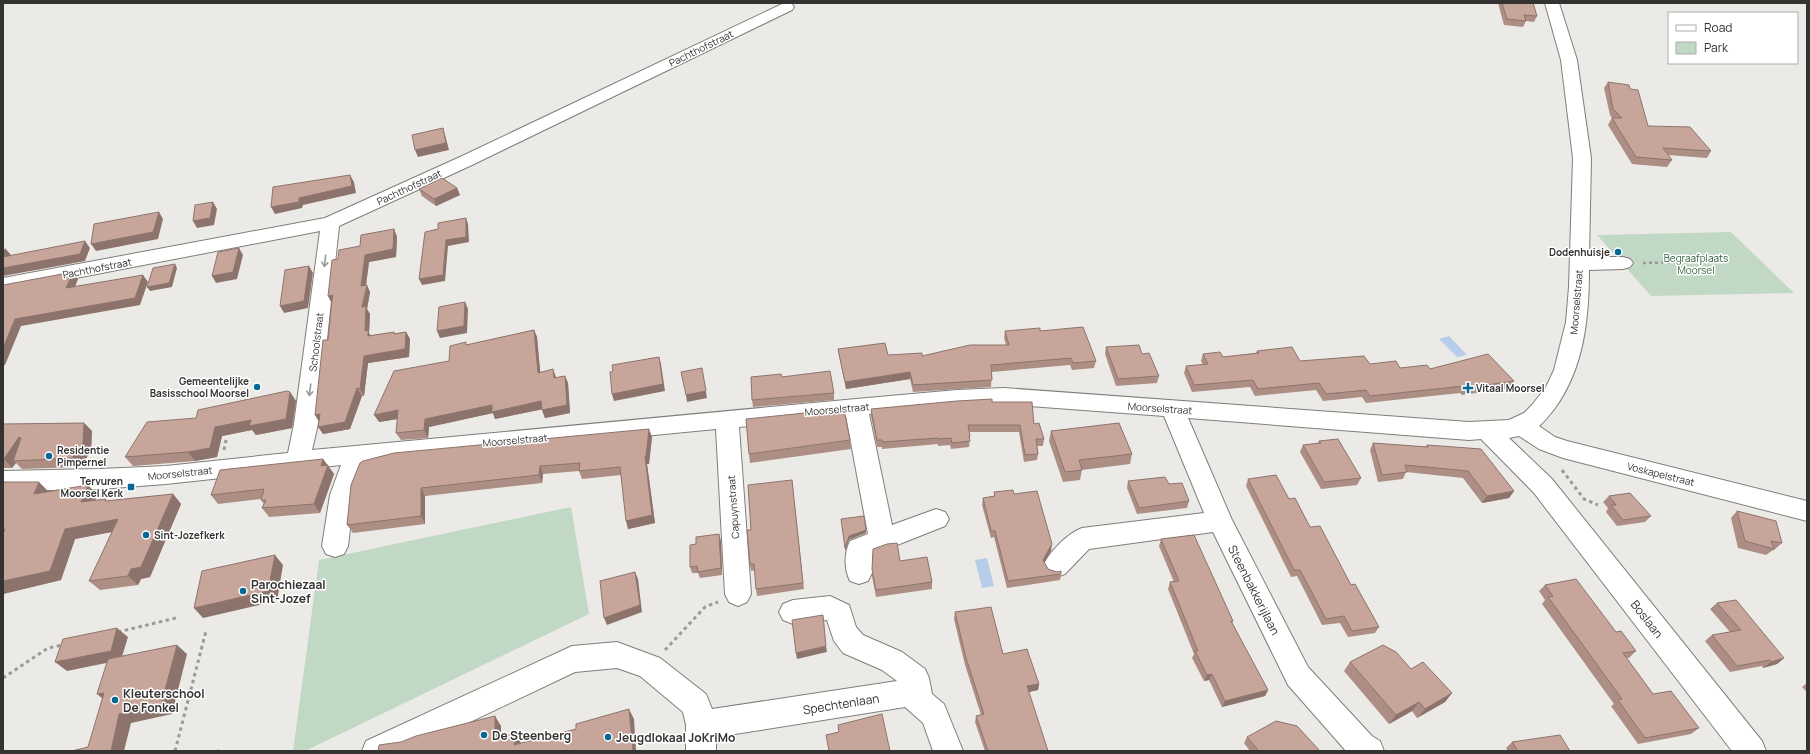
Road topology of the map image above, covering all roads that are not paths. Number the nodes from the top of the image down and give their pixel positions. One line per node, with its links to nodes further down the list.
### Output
1 (1552, 3): 5 (street, Moorselstraat)
2 (788, 7): 3 (street, Pachthofstraat)
3 (330, 222): 6 (street, Pachthofstraat); 13 (street, Schoolstraat, one-way to 13)
4 (1622, 263): 5 (street)
5 (1579, 264): 10 (street, Moorselstraat)
6 (3, 285)
7 (856, 407): 8 (street, Moorselstraat); 9 (street, Moorselstraat); 19 (street)
8 (1172, 408): 11 (street, Moorselstraat); 18 (street, Steenbakkerijlaan)
9 (727, 420): 12 (street, Moorselstraat); 23 (street, Capuynstraat)
10 (1517, 427): 11 (street, Moorselstraat); 14 (street, Boslaan); 16 (street, Voskapelstraat)
11 (1486, 431): 14 (street, Boslaan)
12 (357, 455): 13 (street, Moorselstraat); 20 (street)
13 (298, 461): 15 (street, Moorselstraat)
14 (1552, 478): 30 (street, Boslaan)
15 (3, 481)
16 (1807, 511)
17 (936, 519): 19 (street)
18 (1220, 521): 21 (street); 29 (street, Steenbakkerijlaan)
19 (882, 539): 22 (street)
20 (335, 546)
21 (1056, 566)
22 (860, 573)
23 (738, 594)
24 (793, 612): 25 (street)
25 (919, 701): 26 (street, Spechtenlaan); 28 (street, Spechtenlaan)
26 (701, 738): 27 (street)
27 (377, 751)
28 (948, 751)
29 (1369, 751)
30 (1751, 751)

